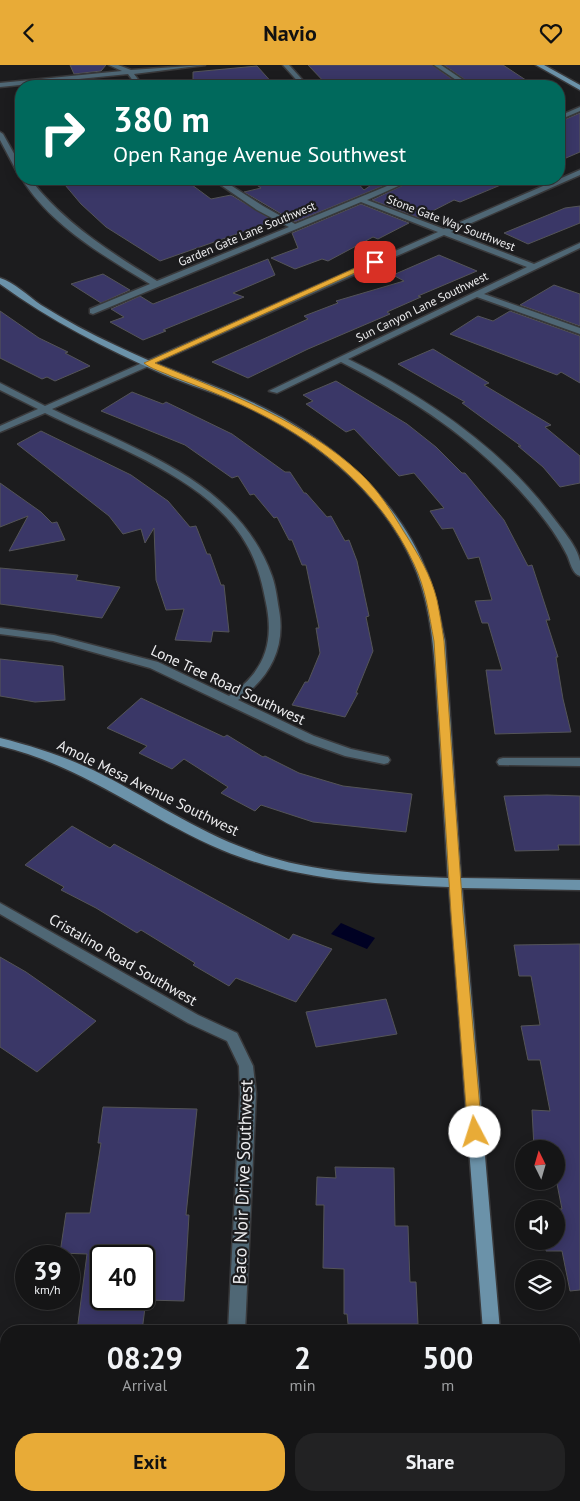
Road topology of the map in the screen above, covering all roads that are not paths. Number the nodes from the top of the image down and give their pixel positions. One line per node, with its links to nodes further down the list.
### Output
1 (112, 65): 7 (street)
2 (136, 65): 7 (street)
3 (202, 65): 7 (street)
4 (286, 65): 10 (street)
5 (437, 65): 11 (street)
6 (539, 65): 14 (street)
7 (130, 72): 8 (street); 9 (street)
8 (50, 80)
9 (136, 80)
10 (300, 80)
11 (460, 80)
12 (15, 84): 13 (street)
13 (0, 85)
14 (580, 88)
15 (580, 109): 16 (street)
16 (565, 115)
17 (0, 133): 18 (street)
18 (15, 161)
19 (580, 172): 20 (street)
20 (565, 179)
21 (31, 185): 31 (street)
22 (225, 185): 26 (street)
23 (395, 185): 25 (street, Garden Gate Lane Southwest)
24 (550, 185): 27 (street)
25 (359, 199): 26 (street, Garden Gate Lane Southwest); 27 (street, Stone Gate Way Southwest)
26 (293, 226): 31 (street, Garden Gate Lane Southwest)
27 (444, 231): 29 (street, Stone Gate Way Southwest); 36 (street)
28 (580, 245): 29 (street, Sun Canyon Lane Southwest)
29 (534, 267): 32 (street, Sun Canyon Lane Southwest)
30 (0, 280): 36 (street)
31 (156, 284): 33 (street, Garden Gate Lane Southwest)
32 (476, 294): 34 (street); 35 (street, Sun Canyon Lane Southwest)
33 (93, 311)
34 (580, 331)
35 (341, 359): 38 (street, Sun Canyon Lane Southwest); 41 (street)
36 (148, 363): 39 (street); 48 (street)
37 (0, 387): 39 (street)
38 (274, 391)
39 (45, 409): 40 (street); 43 (street)
40 (0, 429)
41 (580, 573)
42 (0, 631): 43 (street, Lone Tree Road Southwest)
43 (231, 700): 45 (street, Lone Tree Road Southwest)
44 (0, 742): 48 (street, Amole Mesa Avenue Southwest)
45 (384, 760)
46 (503, 762): 47 (street)
47 (580, 762)
48 (455, 883): 49 (street, Amole Mesa Avenue Southwest); 53 (street)
49 (580, 885)
50 (0, 907): 51 (street, Cristalino Road Southwest)
51 (232, 1037): 52 (street, Baco Noir Drive Southwest)
52 (237, 1325)
53 (492, 1325)

